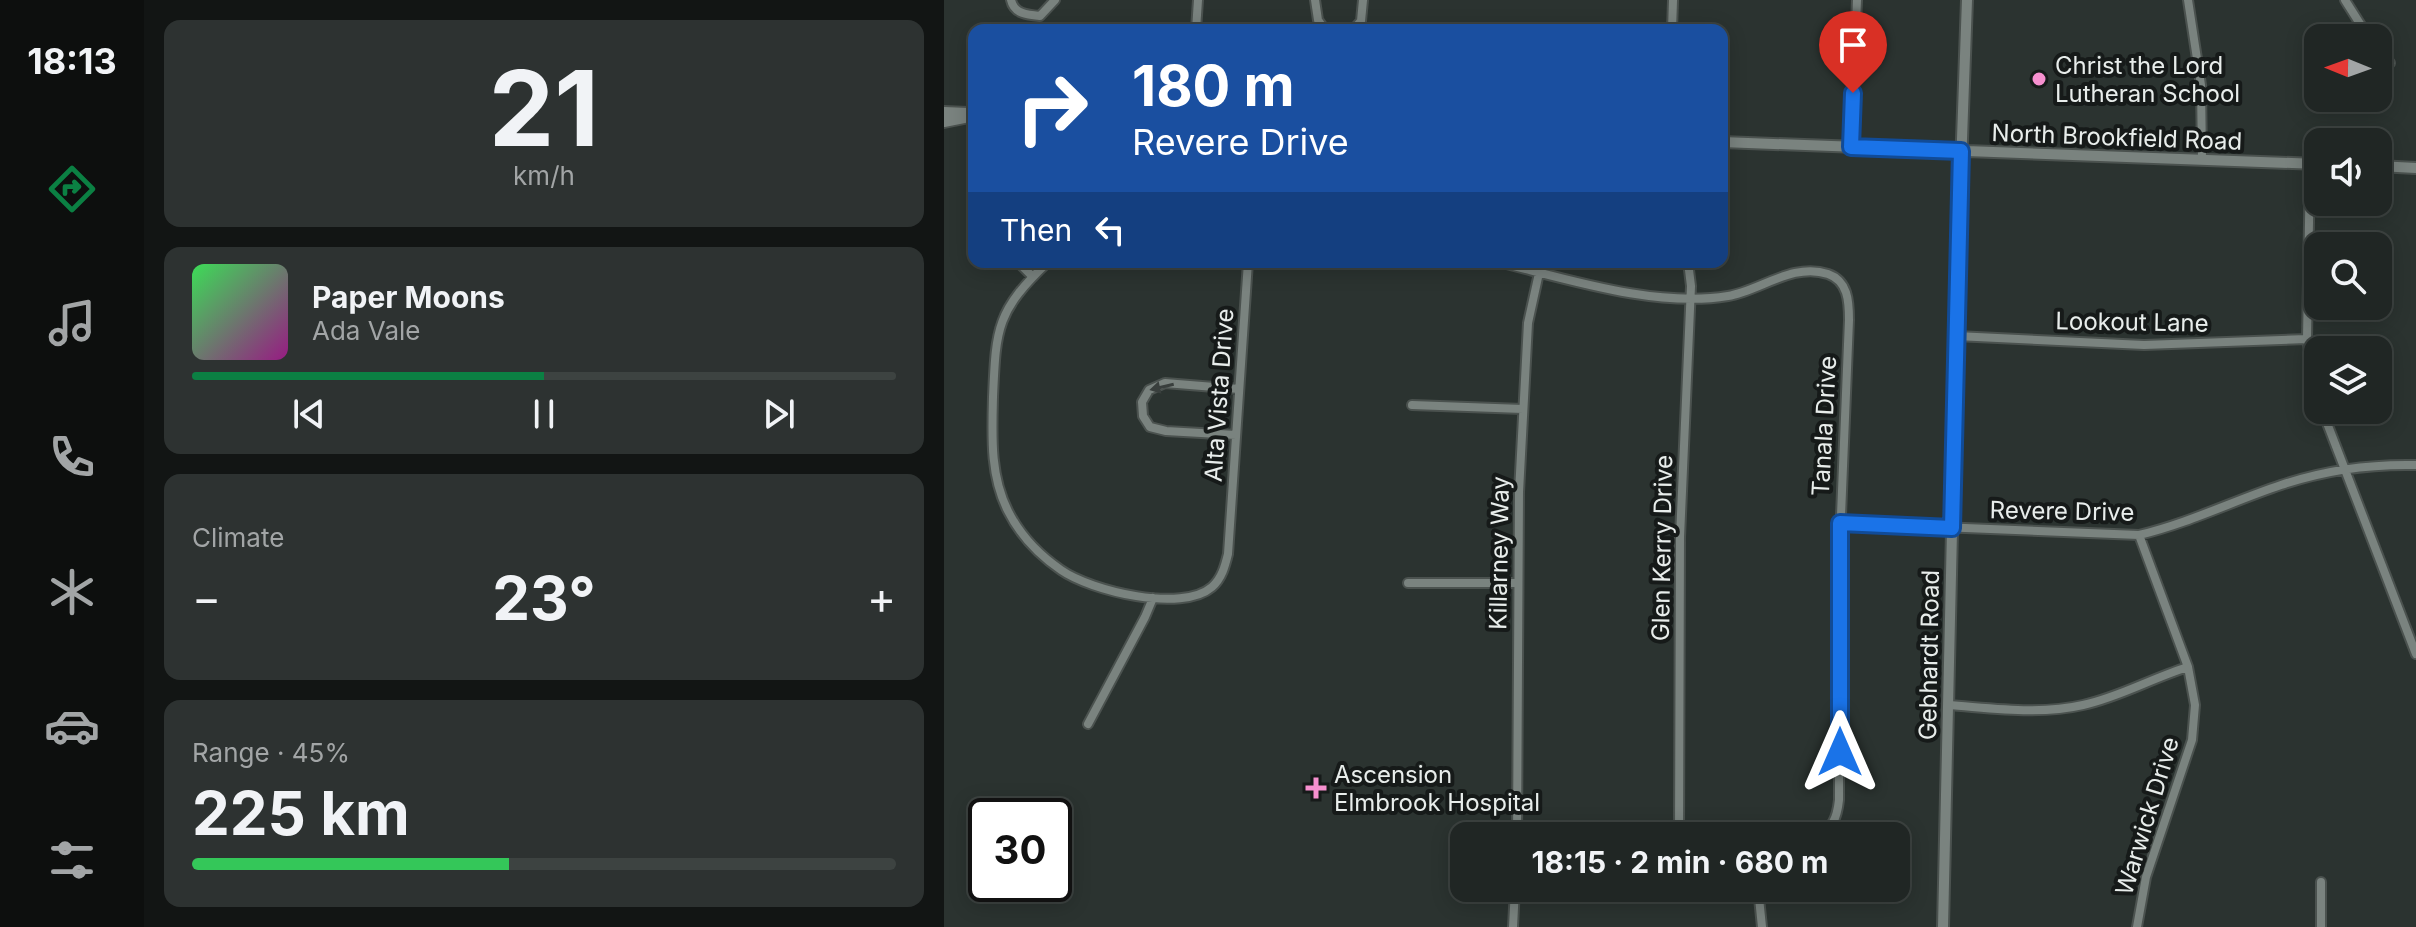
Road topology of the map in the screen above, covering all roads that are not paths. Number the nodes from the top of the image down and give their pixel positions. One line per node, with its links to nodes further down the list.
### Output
1 (1011, 0): 2 (street)
2 (1055, 0)
3 (1198, 0): 11 (street)
4 (1315, 0): 12 (street)
5 (1363, 0): 13 (street)
6 (1673, 0): 14 (street)
7 (1857, 0): 21 (street)
8 (1967, 0): 22 (street, Gebhardt Road)
9 (2188, 0): 23 (street)
10 (2345, 0): 15 (street)
11 (1196, 24)
12 (1321, 24)
13 (1358, 24)
14 (1672, 24)
15 (2360, 24)
16 (944, 112): 17 (street)
17 (968, 114)
18 (968, 116): 19 (street)
19 (944, 122)
20 (1728, 142): 21 (street, North Brookfield Road)
21 (1851, 147): 22 (street, North Brookfield Road)
22 (1961, 151): 23 (street, North Brookfield Road); 36 (street, Gebhardt Road)
23 (2202, 160): 24 (street, North Brookfield Road)
24 (2304, 164)
25 (2392, 167): 26 (street)
26 (2416, 168)
27 (2312, 216): 37 (street)
28 (1024, 268): 34 (street)
29 (1042, 268): 34 (street, Alta Vista Drive)
30 (1248, 268): 39 (street, Alta Vista Drive)
31 (1520, 268): 33 (street)
32 (1688, 268): 35 (street, Glen Kerry Drive)
33 (1539, 273): 35 (street); 41 (street, Killarney Way)
34 (1033, 277): 51 (street, Alta Vista Drive)
35 (1691, 298): 46 (street, Tanala Drive); 57 (street, Glen Kerry Drive)
36 (1956, 336): 38 (street, Lookout Lane); 47 (street, Gebhardt Road)
37 (2307, 336)
38 (2304, 339)
39 (1239, 389): 43 (street, Alta Vista Drive); 43 (street, one-way to 43)
40 (1412, 405): 41 (street)
41 (1523, 409): 50 (street, Killarney Way)
42 (2327, 424): 45 (street)
43 (1236, 435): 51 (street, Alta Vista Drive)
44 (2416, 465): 45 (street, Revere Drive)
45 (2343, 469): 48 (street, Revere Drive); 52 (street)
46 (1840, 523): 47 (street, Revere Drive); 58 (street, Tanala Drive)
47 (1952, 528): 48 (street, Revere Drive); 54 (street, Gebhardt Road)
48 (2139, 535): 53 (street, Warwick Drive)
49 (1408, 583): 50 (street)
50 (1518, 583): 56 (street, Killarney Way)
51 (1153, 598): 55 (street)
52 (2416, 654)
53 (2188, 667): 54 (street); 65 (street, Warwick Drive)
54 (1948, 705): 64 (street, Gebhardt Road)
55 (1088, 724)
56 (1517, 822)
57 (1679, 822)
58 (1835, 822)
59 (2321, 882): 66 (street)
60 (1514, 902): 62 (street)
61 (1759, 902): 63 (street)
62 (1513, 927)
63 (1762, 927)
64 (1943, 927)
65 (2137, 927)
66 (2321, 927)

